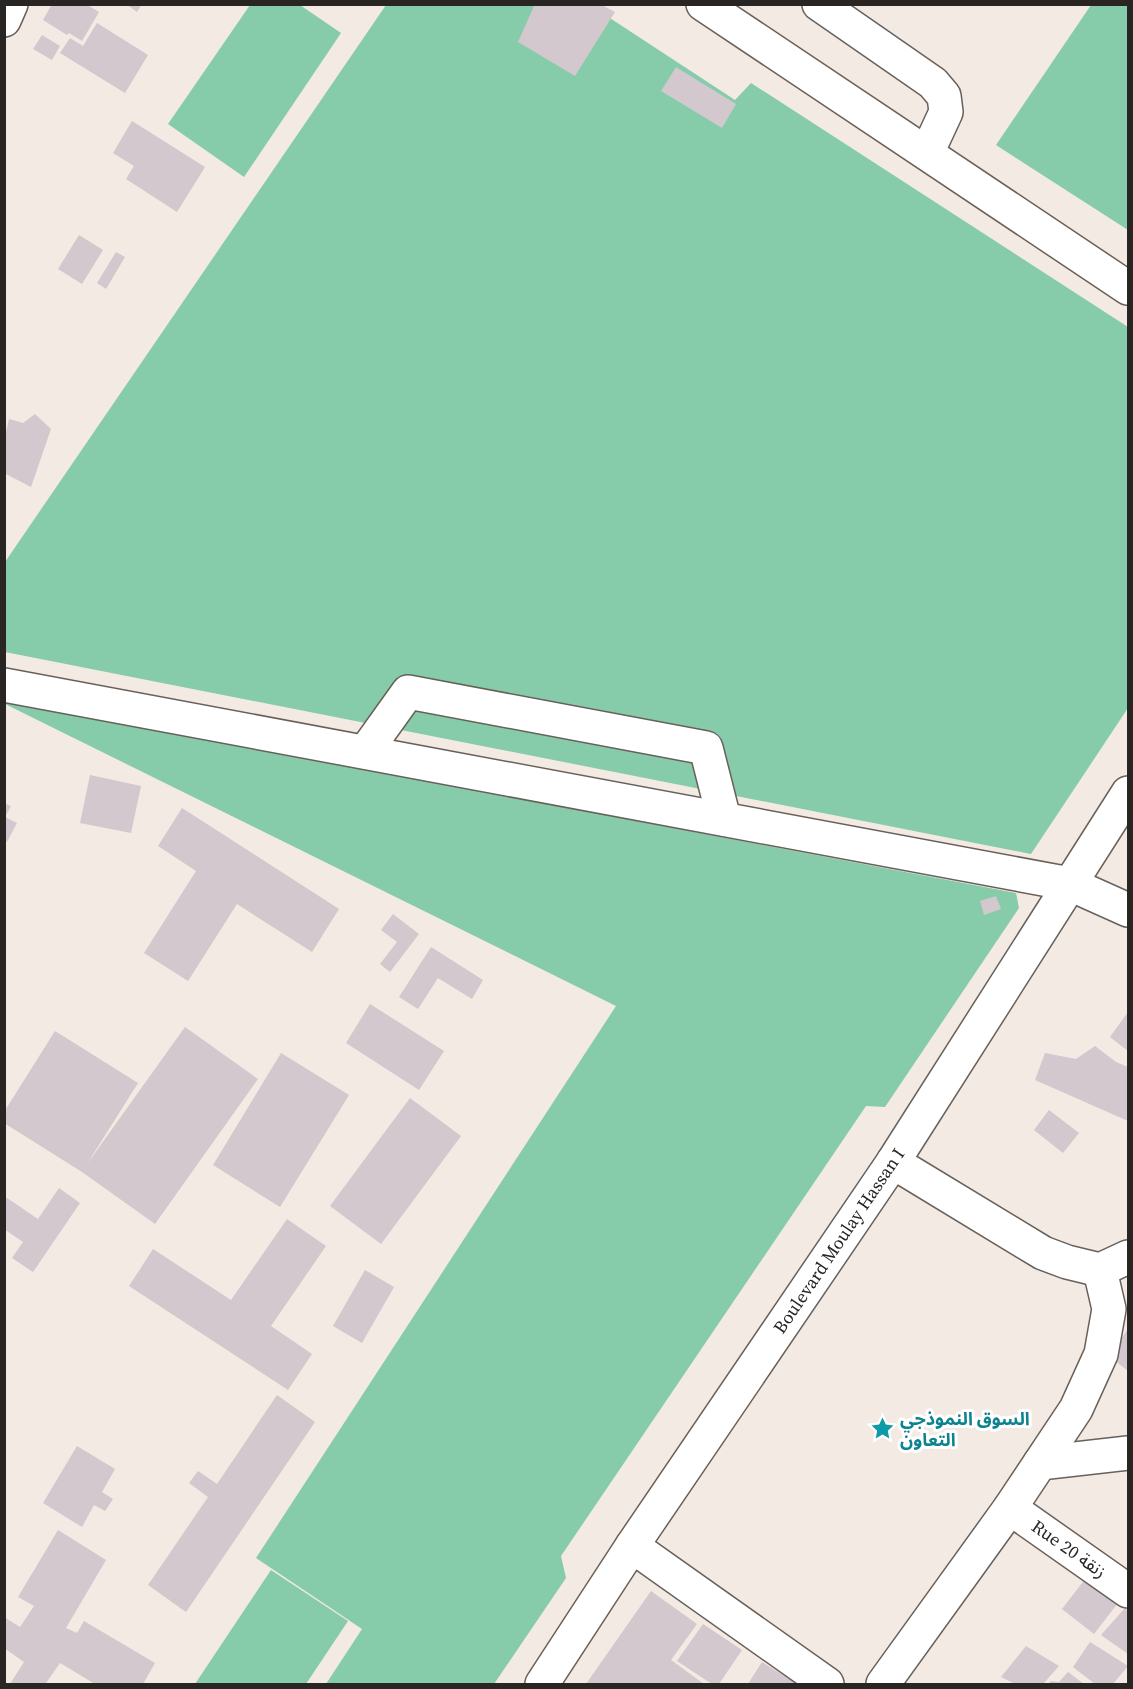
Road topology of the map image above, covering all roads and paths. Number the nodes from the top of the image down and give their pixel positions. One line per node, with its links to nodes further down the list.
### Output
1 (11, 4): 4 (street)
2 (703, 4): 5 (street)
3 (819, 4): 5 (street)
4 (4, 20)
5 (927, 153): 6 (street)
6 (1128, 288)
7 (4, 685): 8 (street)
8 (365, 752): 10 (street); 10 (street)
9 (1128, 793): 11 (street, Boulevard Moulay Hassan I)
10 (724, 819): 11 (street)
11 (1071, 884): 12 (street); 13 (street, Boulevard Moulay Hassan I)
12 (1127, 906)
13 (893, 1162): 14 (street); 18 (street, Boulevard Moulay Hassan I)
14 (1114, 1263): 16 (street)
15 (1128, 1453): 16 (street)
16 (1040, 1463): 17 (street)
17 (1010, 1508): 19 (street, Rue 20 زنقة); 22 (street)
18 (632, 1546): 20 (street, Boulevard Moulay Hassan I); 21 (street)
19 (1128, 1591)
20 (542, 1684)
21 (827, 1684)
22 (883, 1684)

